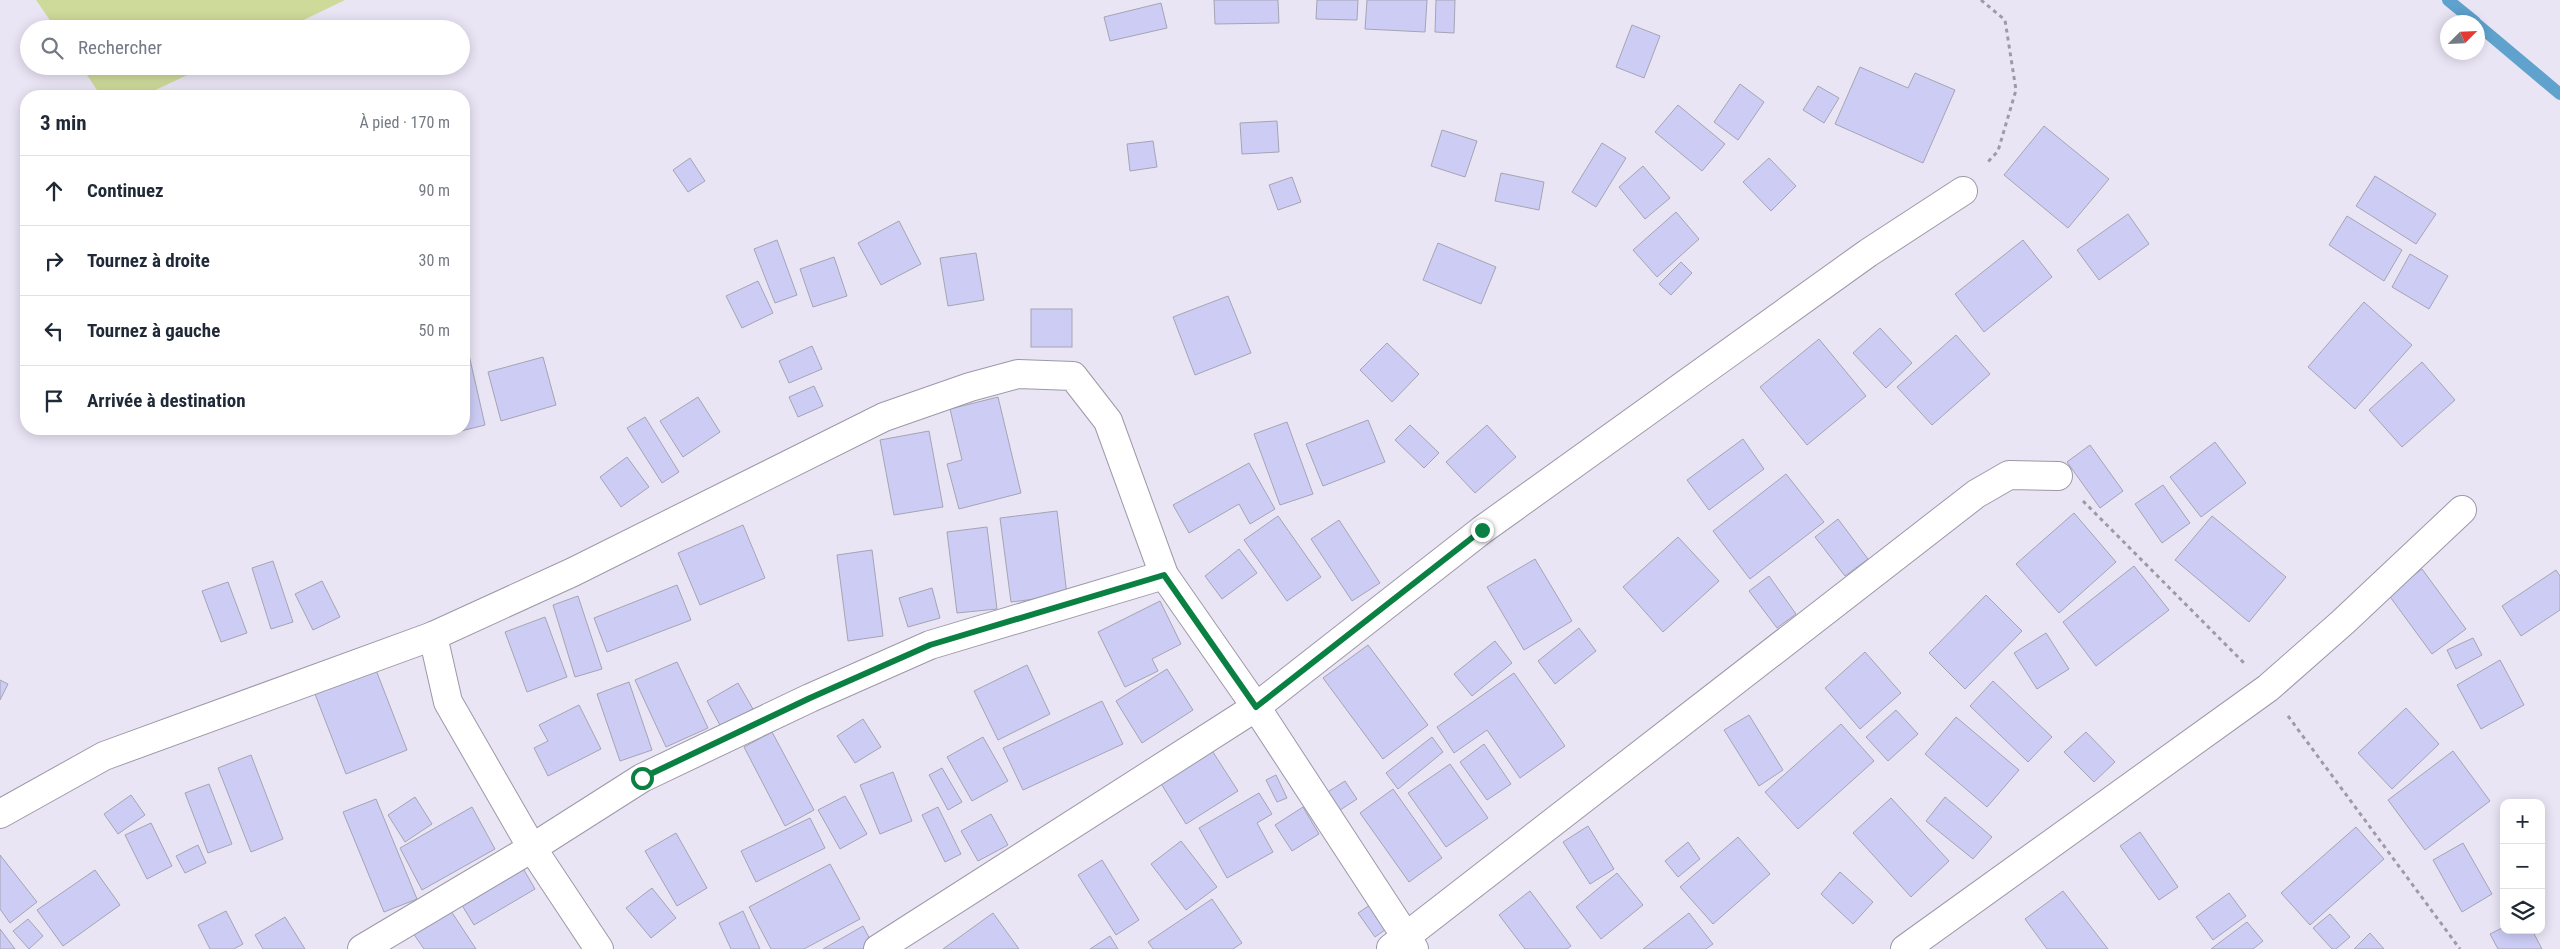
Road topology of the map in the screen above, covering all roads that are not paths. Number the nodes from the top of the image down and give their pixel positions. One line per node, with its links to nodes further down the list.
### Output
1 (1963, 190): 6 (street)
2 (2058, 476): 9 (street)
3 (2462, 510): 13 (street)
4 (1164, 575): 5 (street); 6 (street); 8 (street)
5 (433, 636): 7 (street); 8 (street)
6 (1256, 707): 9 (street); 12 (street)
7 (0, 814)
8 (532, 848): 10 (street); 11 (street)
9 (1403, 946)
10 (362, 949)
11 (599, 949)
12 (878, 949)
13 (1905, 949)

